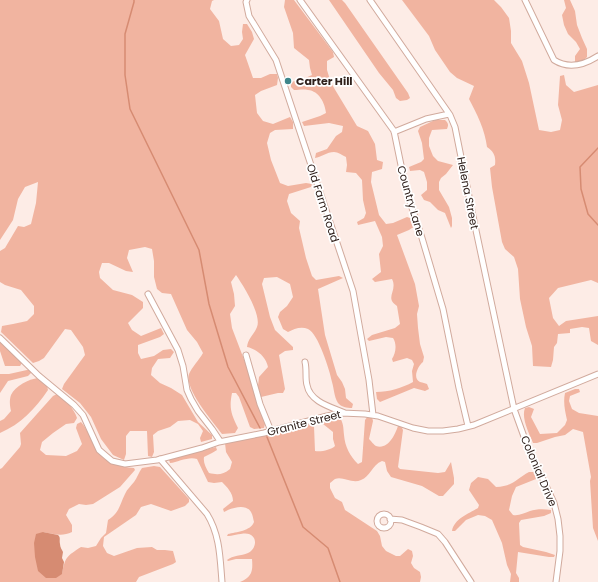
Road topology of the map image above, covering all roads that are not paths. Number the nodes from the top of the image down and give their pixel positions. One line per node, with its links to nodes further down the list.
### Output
1 (247, 0): 15 (street, Old Farm Road)
2 (300, 0): 7 (street, Country Lane)
3 (370, 0): 6 (street, Helena Street)
4 (525, 0): 5 (street)
5 (598, 56)
6 (449, 114): 7 (street); 13 (street, Helena Street)
7 (394, 132): 16 (street, Country Lane)
8 (148, 294): 18 (street)
9 (0, 338): 19 (street, Granite Street)
10 (246, 355): 17 (street)
11 (305, 362): 14 (street)
12 (598, 374): 13 (street, Granite Street)
13 (514, 408): 16 (street, Granite Street); 23 (street, Colonial Drive)
14 (346, 413): 15 (street, Granite Street); 17 (street, Granite Street)
15 (373, 415): 16 (street, Granite Street)
16 (468, 426)
17 (271, 431): 18 (street, Granite Street)
18 (220, 441): 19 (street, Granite Street)
19 (160, 459): 21 (street)
20 (390, 519): 22 (street)
21 (222, 582)
22 (471, 582)
23 (556, 582)

